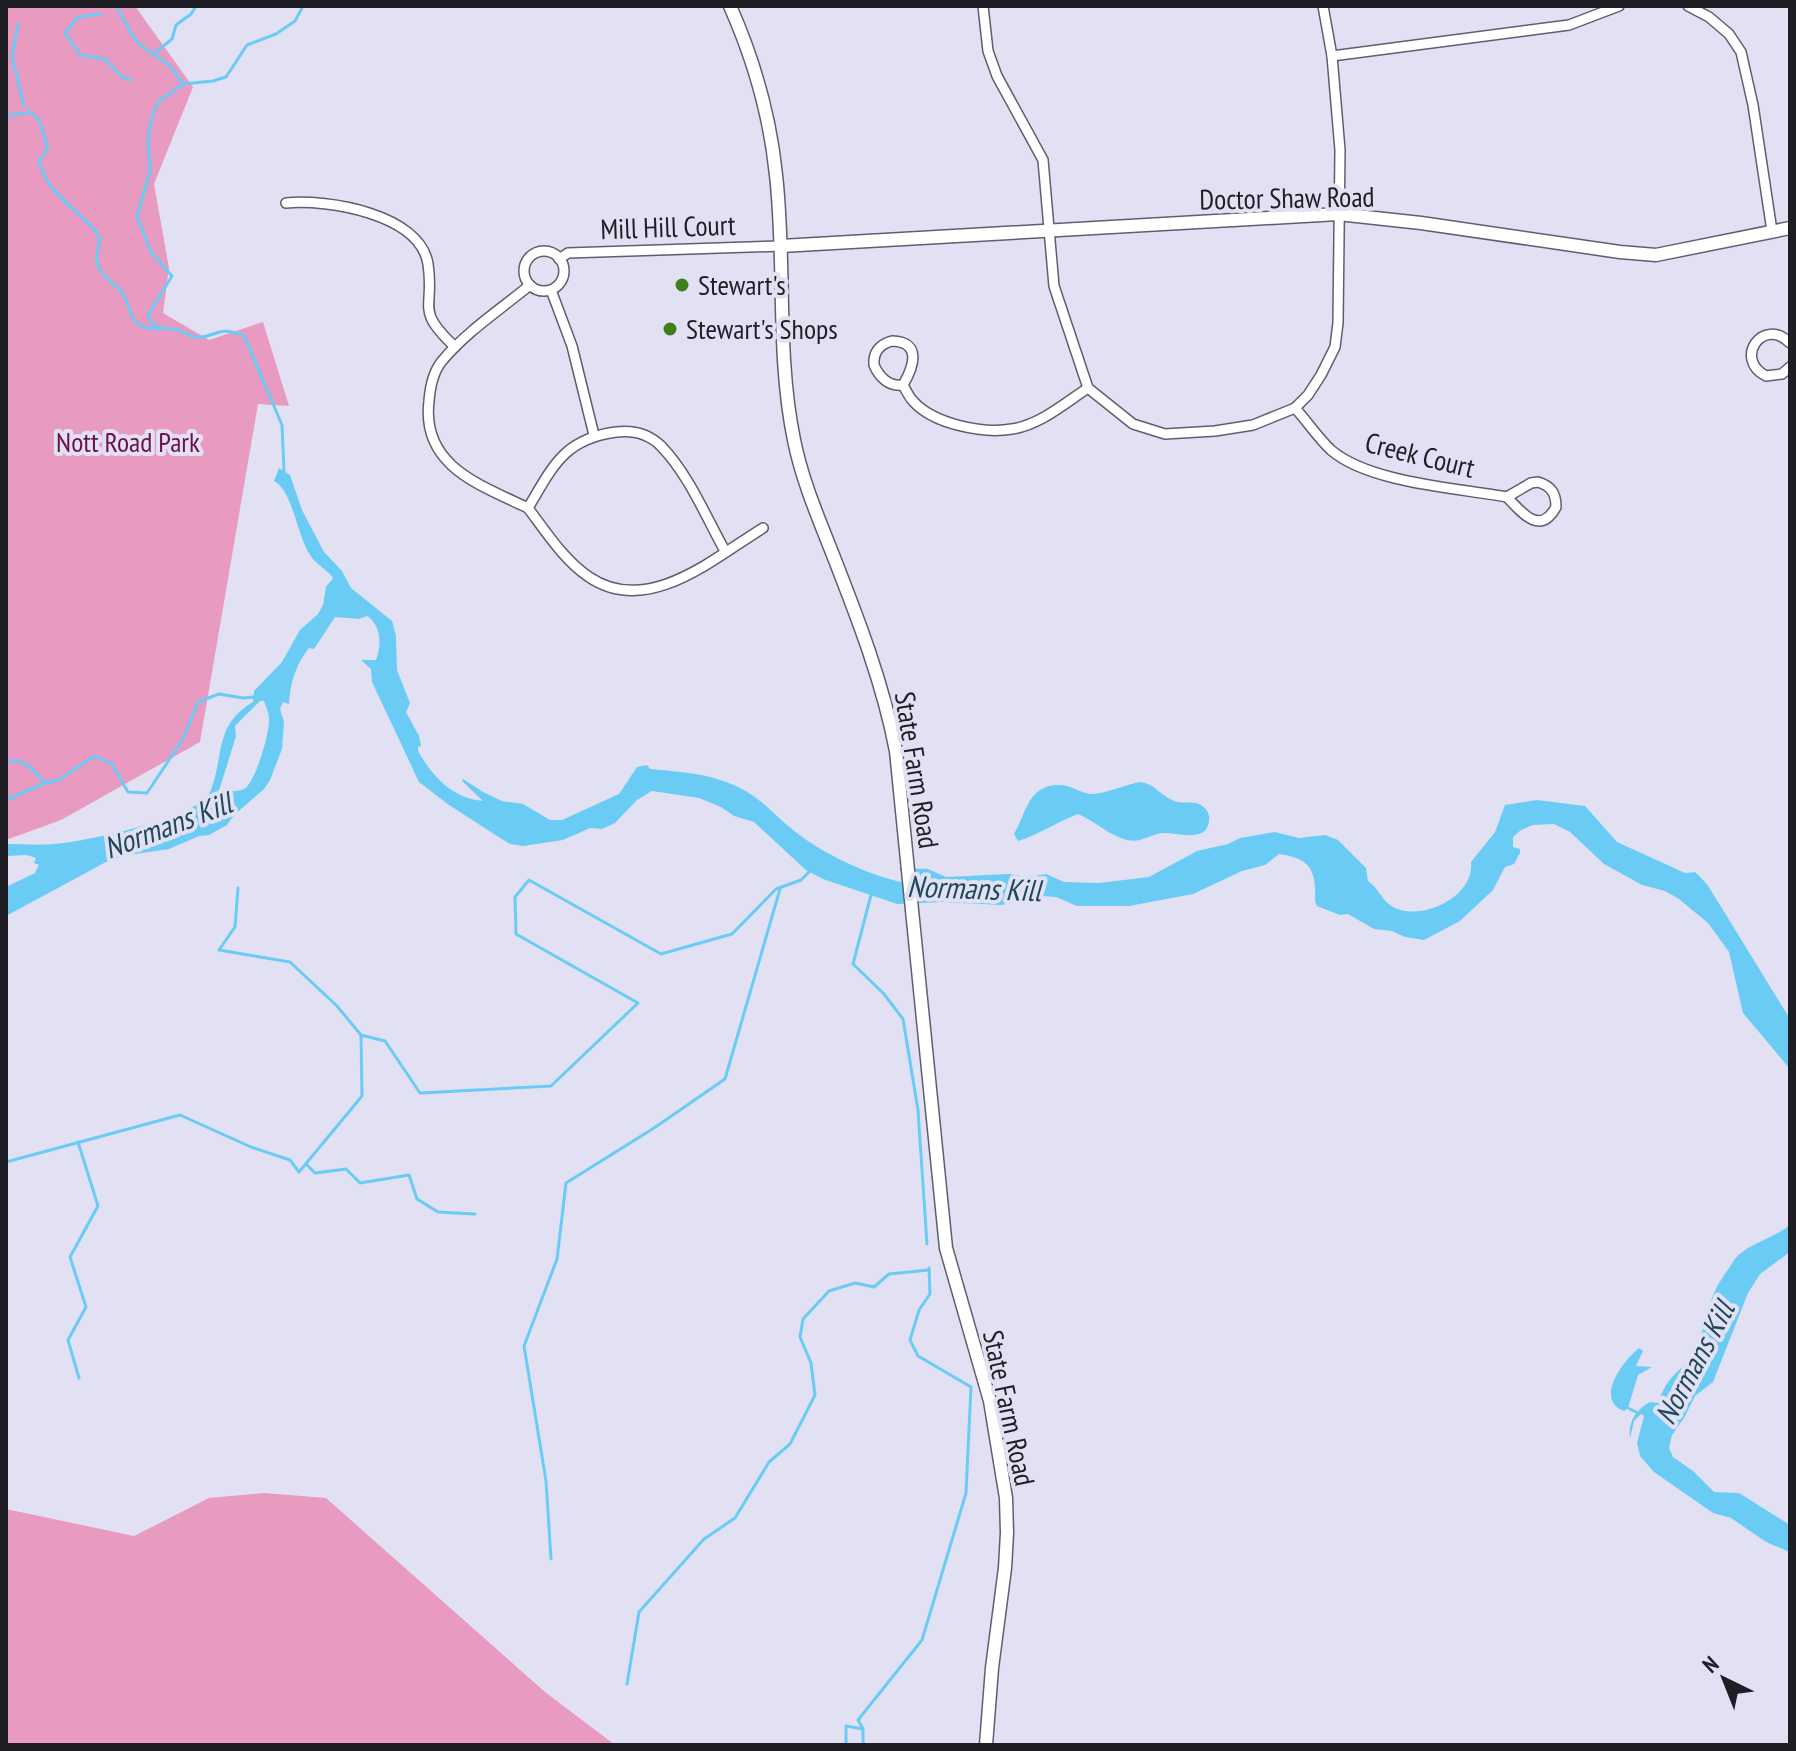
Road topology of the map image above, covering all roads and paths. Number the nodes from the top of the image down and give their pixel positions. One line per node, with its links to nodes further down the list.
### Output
1 (730, 6): 12 (main road, State Farm Road)
2 (983, 6): 10 (street)
3 (1323, 6): 6 (street)
4 (1619, 6): 6 (street)
5 (1688, 6): 11 (street)
6 (1332, 56): 8 (street)
7 (286, 203): 17 (street)
8 (1338, 214): 10 (main road, Doctor Shaw Road); 11 (main road, Doctor Shaw Road); 21 (street)
9 (1790, 228): 11 (main road, Doctor Shaw Road)
10 (1051, 231): 12 (main road, Doctor Shaw Road); 20 (street)
11 (1772, 231)
12 (781, 246): 13 (street, Mill Hill Court); 27 (main road, State Farm Road)
13 (559, 259): 14 (street, Mill Hill Court); 15 (street)
14 (530, 285): 15 (street); 17 (street)
15 (551, 290): 22 (street)
16 (1790, 343): 18 (street)
17 (455, 347): 24 (street)
18 (1790, 367)
19 (903, 385): 19 (street); 20 (street)
20 (1088, 388): 21 (street)
21 (1295, 408): 23 (street, Creek Court)
22 (594, 435): 24 (street); 26 (street)
23 (1507, 497): 23 (street, Creek Court)
24 (528, 508): 26 (street)
25 (763, 528): 26 (street)
26 (725, 551)
27 (986, 1745)

